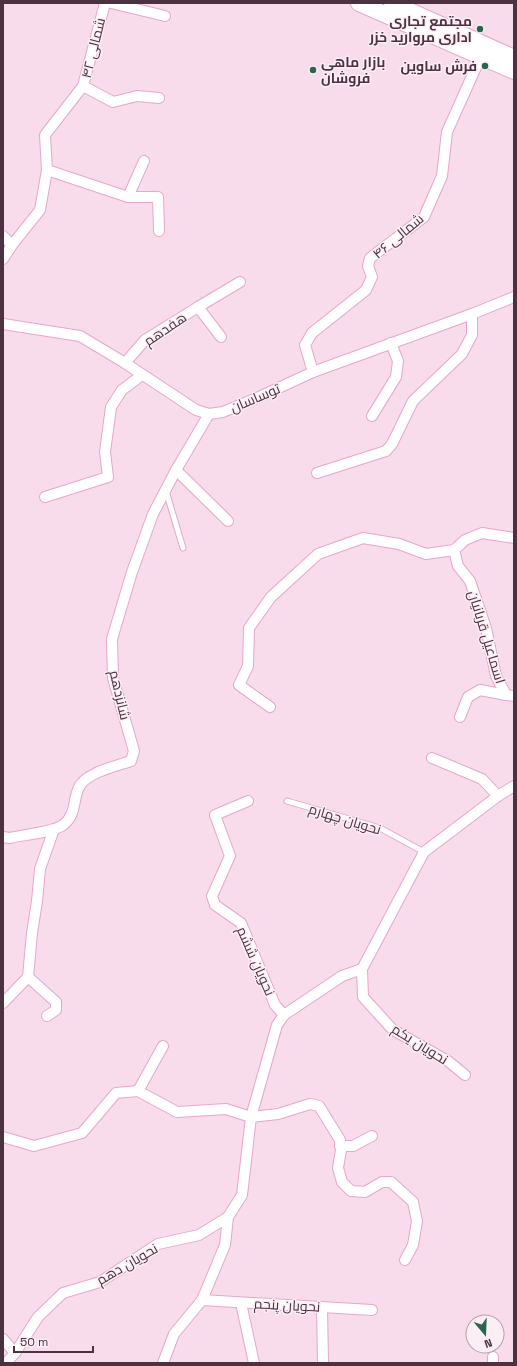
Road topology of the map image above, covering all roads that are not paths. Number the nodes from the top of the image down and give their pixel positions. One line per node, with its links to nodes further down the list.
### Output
1 (105, 3): 9 (street, شمالی ۴۲)
2 (111, 3): 5 (street)
3 (359, 3): 6 (main road)
4 (392, 3): 7 (main road)
5 (165, 16)
6 (481, 56): 8 (main road); 26 (street, شمالی ۴۶)
7 (514, 58)
8 (514, 71)
9 (83, 86): 10 (street); 12 (street, شمالی ۴۲)
10 (159, 98)
11 (144, 161): 13 (street)
12 (47, 170): 13 (street); 16 (street, شمالی ۴۲)
13 (128, 197): 14 (street)
14 (159, 231)
15 (3, 236): 16 (street)
16 (12, 245): 17 (street, شمالی ۴۲)
17 (3, 259)
18 (240, 282): 20 (street)
19 (514, 297): 21 (street, توساسان)
20 (198, 307): 23 (street, هفدهم); 25 (street, هفدهم)
21 (472, 314): 24 (street, توساسان); 31 (street)
22 (3, 324): 25 (street)
23 (221, 337)
24 (391, 343): 26 (street, توساسان); 29 (street)
25 (125, 363): 27 (street)
26 (313, 372): 28 (street, توساسان)
27 (142, 376): 28 (street); 33 (street)
28 (209, 414): 30 (street, شانزدهم)
29 (372, 416)
30 (176, 470): 32 (street, شانزدهم); 34 (street)
31 (317, 473)
32 (166, 490): 36 (lane); 46 (street, شانزدهم)
33 (45, 497)
34 (228, 521)
35 (514, 538): 37 (street)
36 (183, 548)
37 (454, 550): 38 (street, اسماعیل قربانیان); 39 (street)
38 (510, 696): 40 (street)
39 (270, 707)
40 (460, 717)
41 (432, 758): 43 (street)
42 (514, 786): 43 (street)
43 (498, 796): 48 (street)
44 (248, 801): 52 (street, نحویان ششم)
45 (287, 801): 48 (lane, نحویان چهارم)
46 (54, 829): 47 (street, شانزدهم); 50 (street)
47 (3, 838)
48 (424, 852): 49 (street)
49 (362, 969): 52 (street); 55 (street, نحویان یکم)
50 (28, 977): 51 (street); 53 (street)
51 (3, 1003)
52 (284, 1015): 57 (street)
53 (47, 1016)
54 (163, 1046): 56 (street)
55 (465, 1075)
56 (138, 1091): 57 (street); 59 (street)
57 (251, 1117): 60 (street); 61 (street)
58 (372, 1136): 60 (street)
59 (3, 1137)
60 (340, 1146): 62 (street)
61 (228, 1217): 63 (street); 68 (street, نحویان دهم)
62 (405, 1260)
63 (202, 1300): 64 (street, نحویان پنجم); 70 (street)
64 (241, 1303): 65 (street, نحویان پنجم); 71 (street)
65 (322, 1307): 66 (street, نحویان پنجم); 72 (street)
66 (372, 1310)
67 (3, 1339): 68 (street)
68 (15, 1353): 69 (street, نحویان دهم)
69 (6, 1363)
70 (163, 1363)
71 (254, 1363)
72 (323, 1363)

